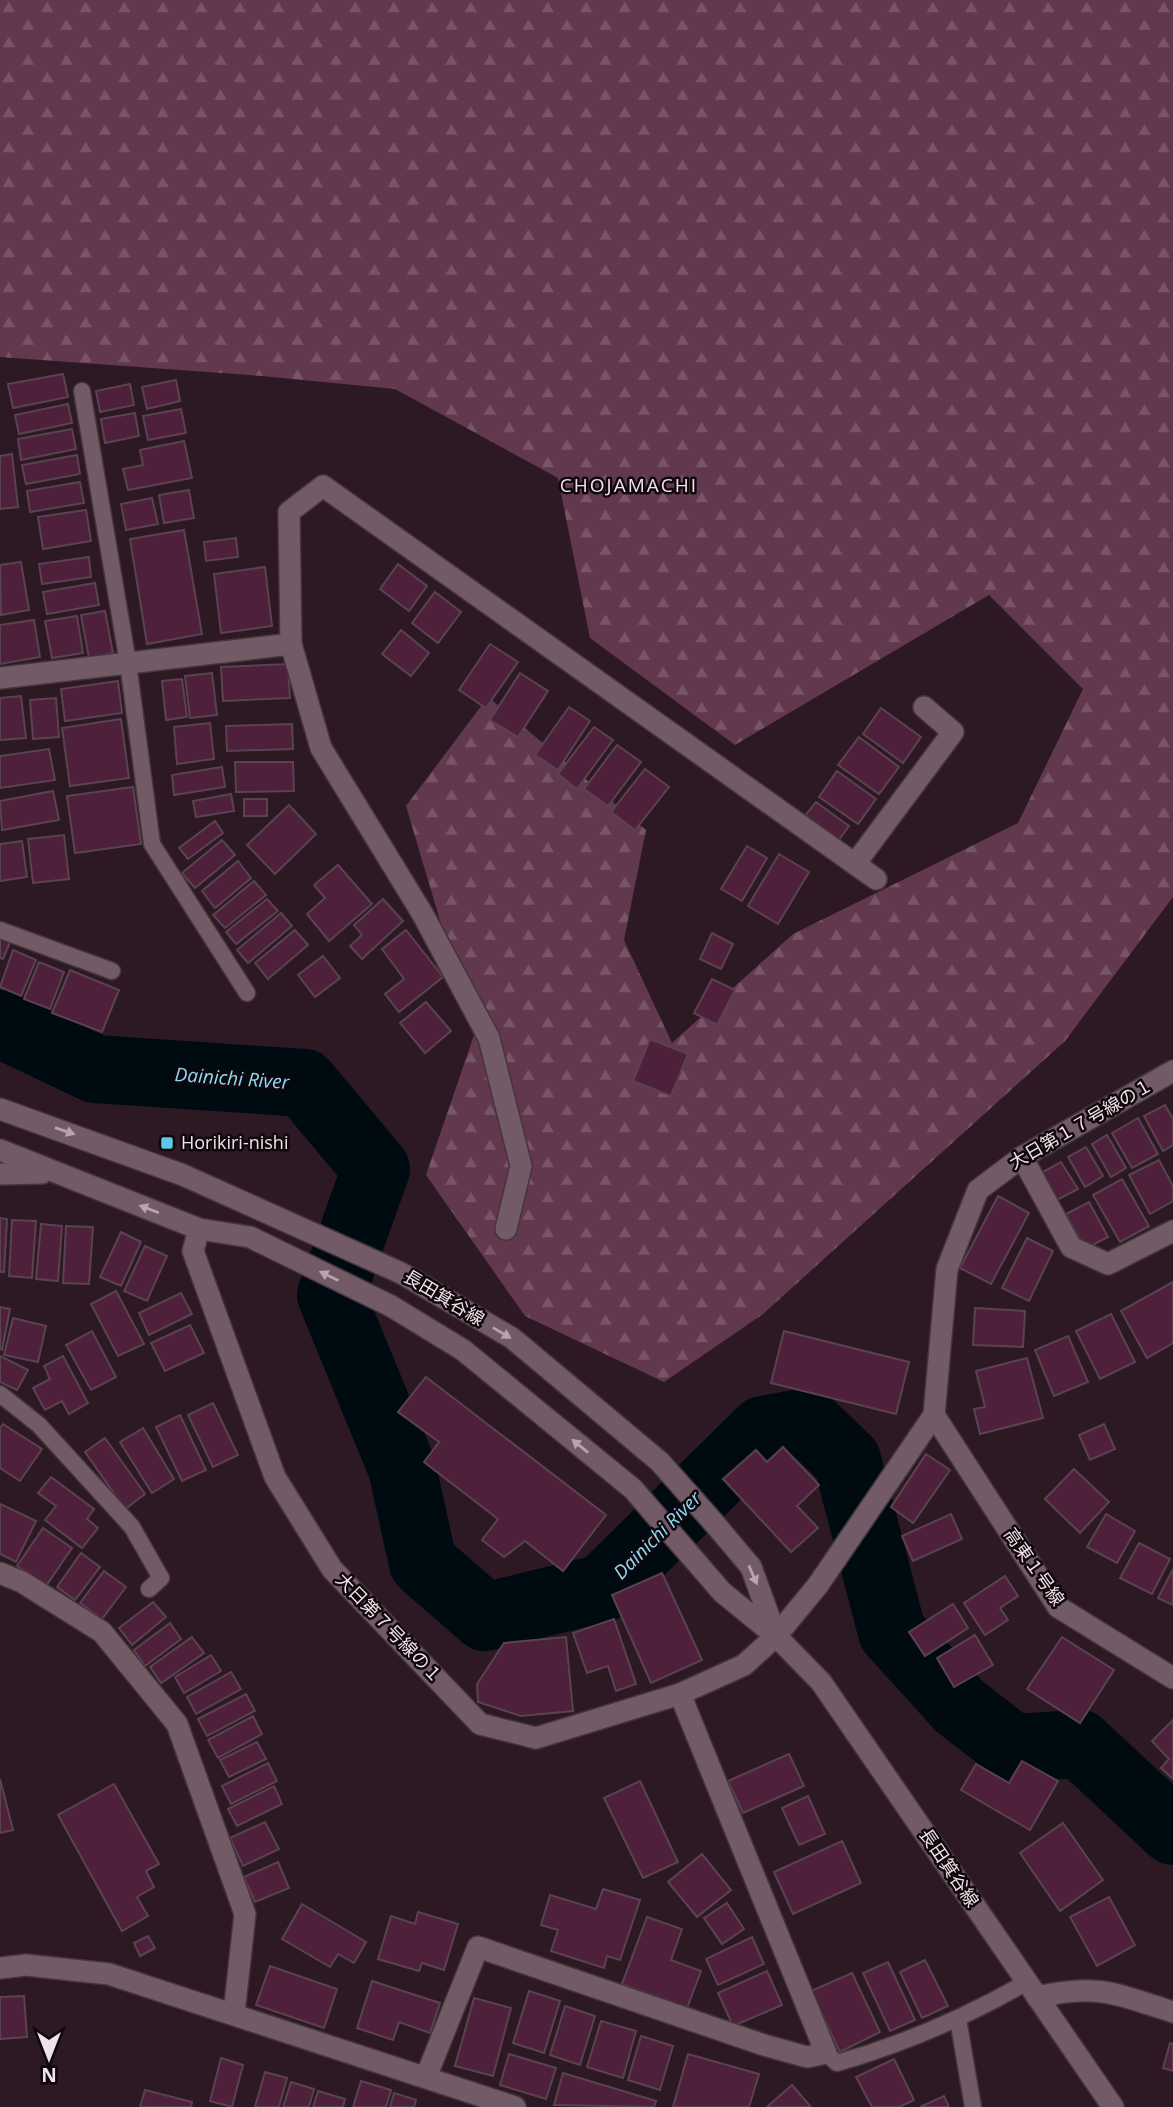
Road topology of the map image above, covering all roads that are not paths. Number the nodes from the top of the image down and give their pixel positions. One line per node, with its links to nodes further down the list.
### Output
1 (82, 391): 3 (lane)
2 (291, 644): 3 (street); 6 (street); 17 (street)
3 (128, 663): 4 (street); 10 (lane)
4 (0, 678)
5 (924, 707): 6 (street)
6 (855, 864): 7 (street)
7 (876, 879)
8 (0, 930): 9 (lane)
9 (113, 971)
10 (247, 993)
11 (1173, 1071): 14 (street, 大日第１７号線の１)
12 (0, 1109): 24 (street, 長田箕谷線, one-way to 24)
13 (0, 1150): 15 (street, 長田箕谷線)
14 (1022, 1157): 19 (street); 21 (street, 大日第１７号線の１)
15 (55, 1173): 16 (street); 18 (street, 長田箕谷線, one-way to 15)
16 (0, 1174)
17 (506, 1229)
18 (206, 1230): 24 (street, 長田箕谷線, one-way to 18); 26 (street, 大日第７号線の１)
19 (1173, 1231)
20 (0, 1394): 23 (lane)
21 (933, 1417): 24 (street, 大日第７号線の１); 25 (street, 高東１号線)
22 (0, 1573): 30 (street)
23 (149, 1589)
24 (776, 1636): 26 (street, 大日第７号線の１); 28 (street, 長田箕谷線)
25 (1173, 1678)
26 (680, 1694): 32 (street)
27 (0, 1968): 30 (street)
28 (1032, 1989): 29 (street); 31 (lane); 36 (street, 長田箕谷線)
29 (1173, 2012)
30 (234, 2013): 33 (street)
31 (958, 2019): 32 (lane); 35 (lane)
32 (826, 2053): 33 (street)
33 (426, 2077): 34 (street)
34 (515, 2107)
35 (973, 2107)
36 (1113, 2107)

